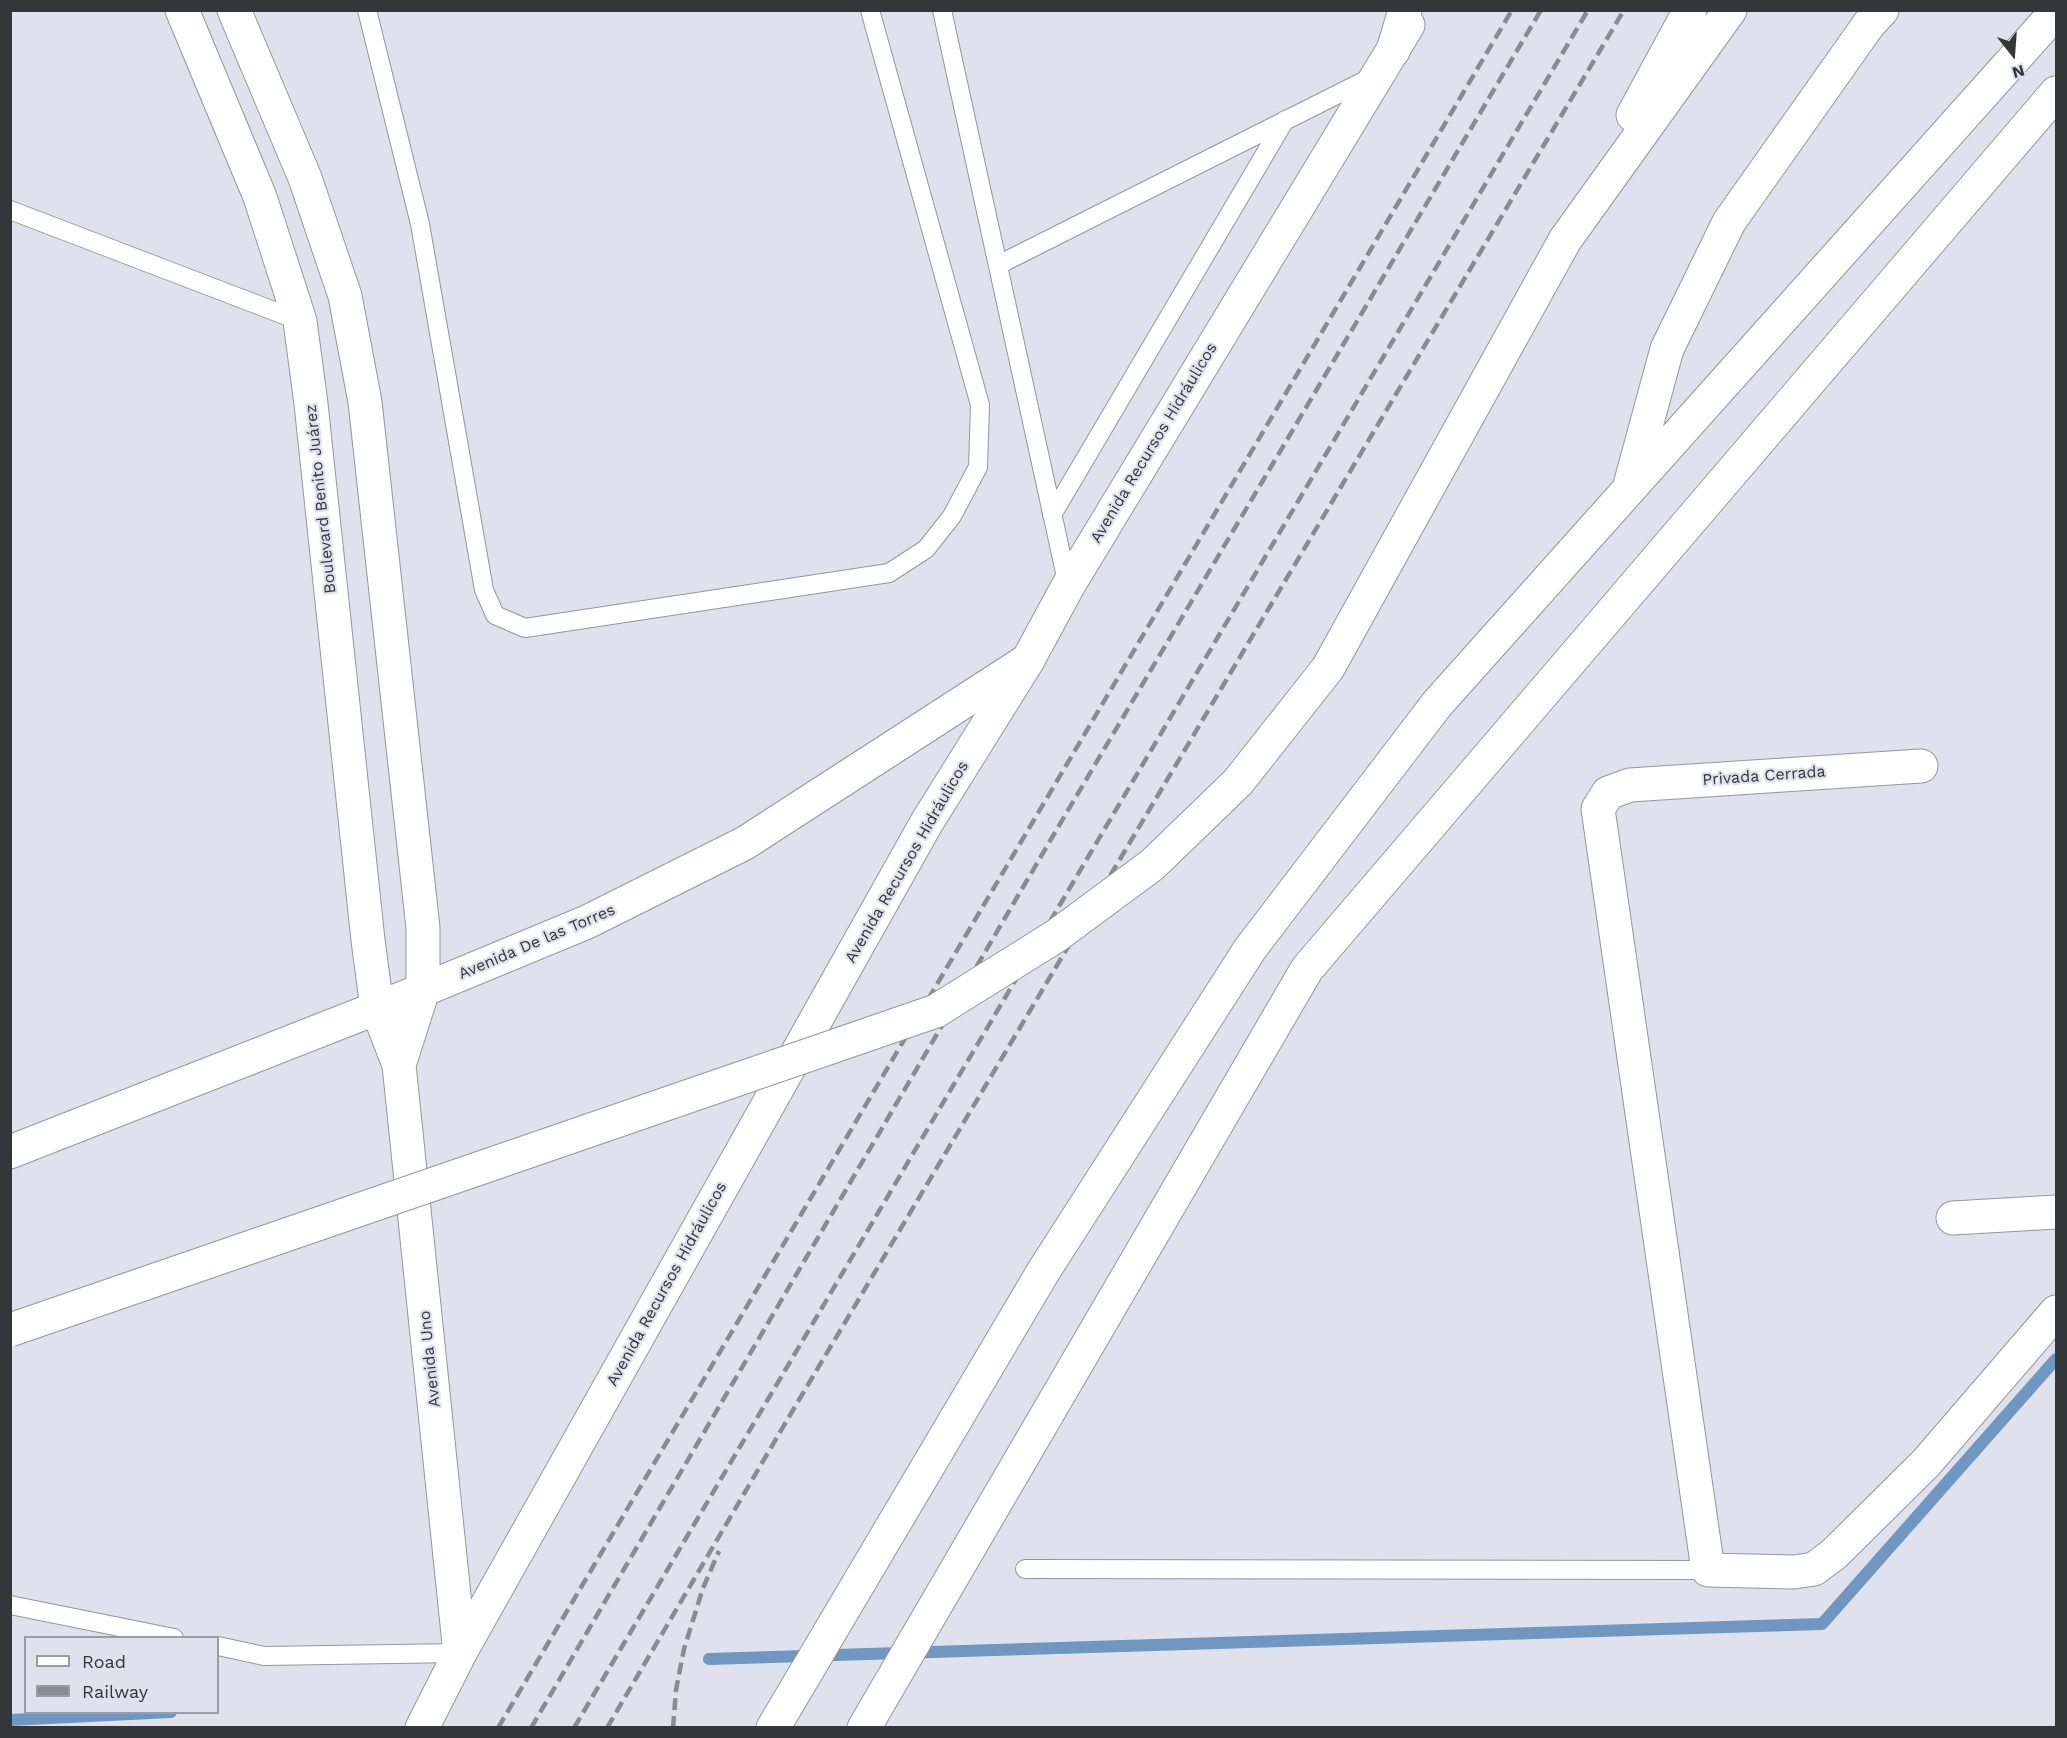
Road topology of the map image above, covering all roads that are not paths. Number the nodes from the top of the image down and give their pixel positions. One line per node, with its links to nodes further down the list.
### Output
1 (182, 10): 18 (main road, Boulevard Benito Juárez)
2 (234, 10): 24 (main road)
3 (367, 10): 4 (lane)
4 (870, 10)
5 (942, 10): 17 (lane)
6 (1405, 10): 12 (main road)
7 (1417, 10): 12 (main road, Avenida Recursos Hidráulicos)
8 (1690, 10): 16 (main road)
9 (1730, 10): 16 (main road)
10 (1882, 10): 19 (main road)
11 (2056, 12): 19 (main road)
12 (1386, 63): 14 (lane); 21 (main road, Avenida Recursos Hidráulicos)
13 (2056, 93): 40 (main road)
14 (1285, 120): 17 (lane); 20 (lane)
15 (10, 210): 18 (lane)
16 (1565, 240): 31 (main road, bridge)
17 (998, 265): 20 (lane)
18 (300, 321): 25 (main road, Boulevard Benito Juárez)
19 (1628, 493): 39 (main road)
20 (1052, 515): 21 (lane)
21 (1068, 586): 22 (main road, Avenida Recursos Hidráulicos)
22 (1028, 660): 24 (main road, Avenida De las Torres); 37 (main road, Avenida Recursos Hidráulicos)
23 (1921, 766): 33 (main road, Privada Cerrada)
24 (423, 990): 25 (main road, Avenida De las Torres); 26 (main road, Avenida Uno)
25 (377, 1008): 26 (main road, Avenida Uno); 27 (main road, Avenida De las Torres)
26 (399, 1065): 37 (main road, Avenida Uno)
27 (10, 1152)
28 (2056, 1212): 29 (main road)
29 (1953, 1218)
30 (2056, 1312): 33 (main road)
31 (10, 1330)
32 (1025, 1569): 33 (lane)
33 (1708, 1570)
34 (10, 1605): 35 (lane)
35 (164, 1636)
36 (219, 1646): 37 (lane)
37 (460, 1653): 38 (main road, Avenida Recursos Hidráulicos)
38 (423, 1728)
39 (773, 1728)
40 (864, 1728)

